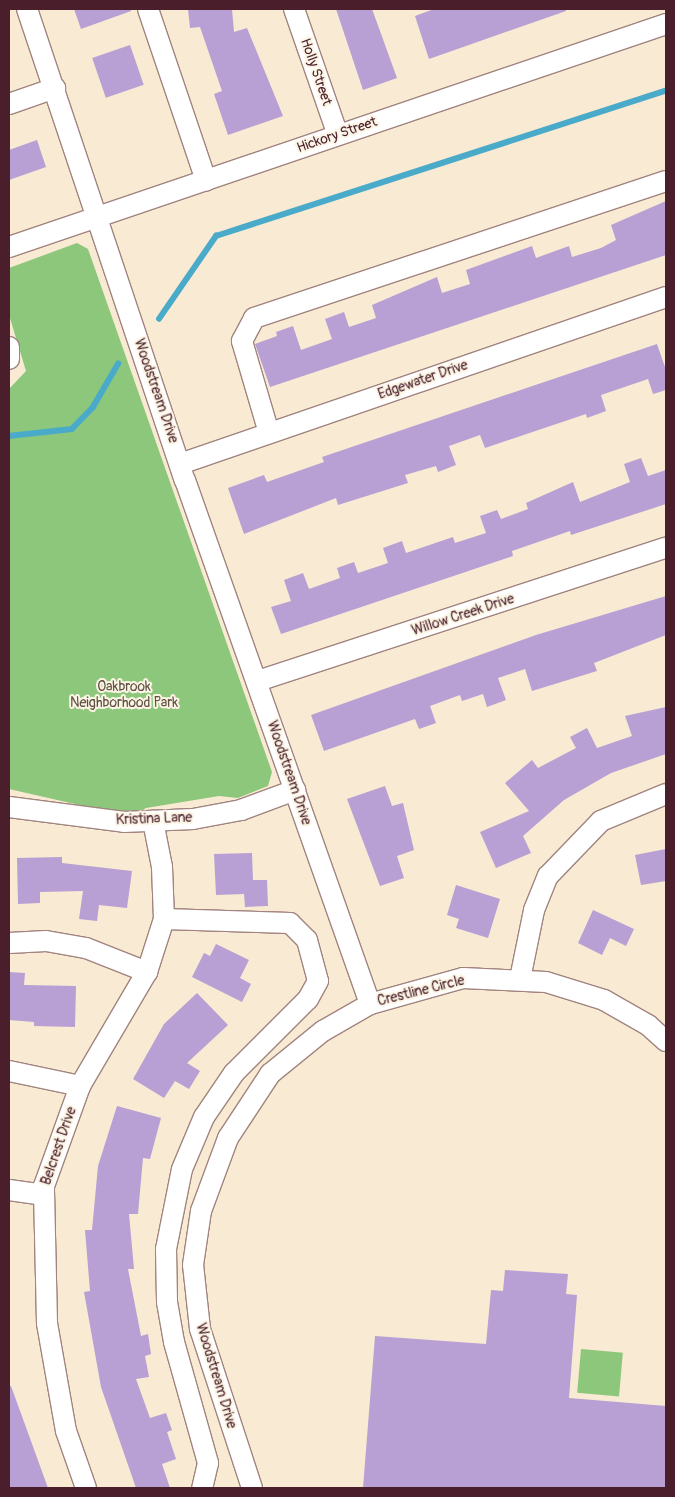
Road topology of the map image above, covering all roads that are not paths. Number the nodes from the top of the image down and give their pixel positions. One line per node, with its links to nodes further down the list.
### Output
1 (28, 9): 5 (street, Woodstream Drive)
2 (148, 9): 8 (street)
3 (294, 9): 7 (street, Holly Street)
4 (666, 24): 7 (street, Hickory Street)
5 (56, 88): 6 (street); 10 (street, Woodstream Drive)
6 (9, 104)
7 (338, 135): 8 (street, Hickory Street)
8 (206, 180): 10 (street, Hickory Street)
9 (666, 181): 15 (street)
10 (97, 217): 11 (street, Hickory Street); 16 (street, Woodstream Drive)
11 (9, 247)
12 (666, 297): 15 (street, Edgewater Drive)
13 (9, 347): 14 (street)
14 (9, 359)
15 (269, 433): 16 (street, Edgewater Drive)
16 (180, 464): 18 (street, Woodstream Drive)
17 (666, 548): 18 (street, Willow Creek Drive)
18 (258, 681): 19 (street, Woodstream Drive)
19 (295, 790): 22 (street, Kristina Lane); 27 (street, Woodstream Drive)
20 (666, 794): 26 (street)
21 (9, 807): 22 (street, Kristina Lane)
22 (152, 821): 23 (street, Belcrest Drive)
23 (164, 919): 25 (street, Belcrest Drive); 34 (street)
24 (9, 943): 25 (street)
25 (147, 972): 30 (street, Belcrest Drive)
26 (520, 979): 27 (street, Crestline Circle); 28 (street, Crestline Circle)
27 (370, 1004): 35 (street, Woodstream Drive)
28 (666, 1041)
29 (9, 1071): 30 (street)
30 (80, 1086): 32 (street, Belcrest Drive)
31 (9, 1190): 32 (street)
32 (43, 1195): 33 (street, Belcrest Drive)
33 (86, 1488)
34 (202, 1488)
35 (252, 1488)

